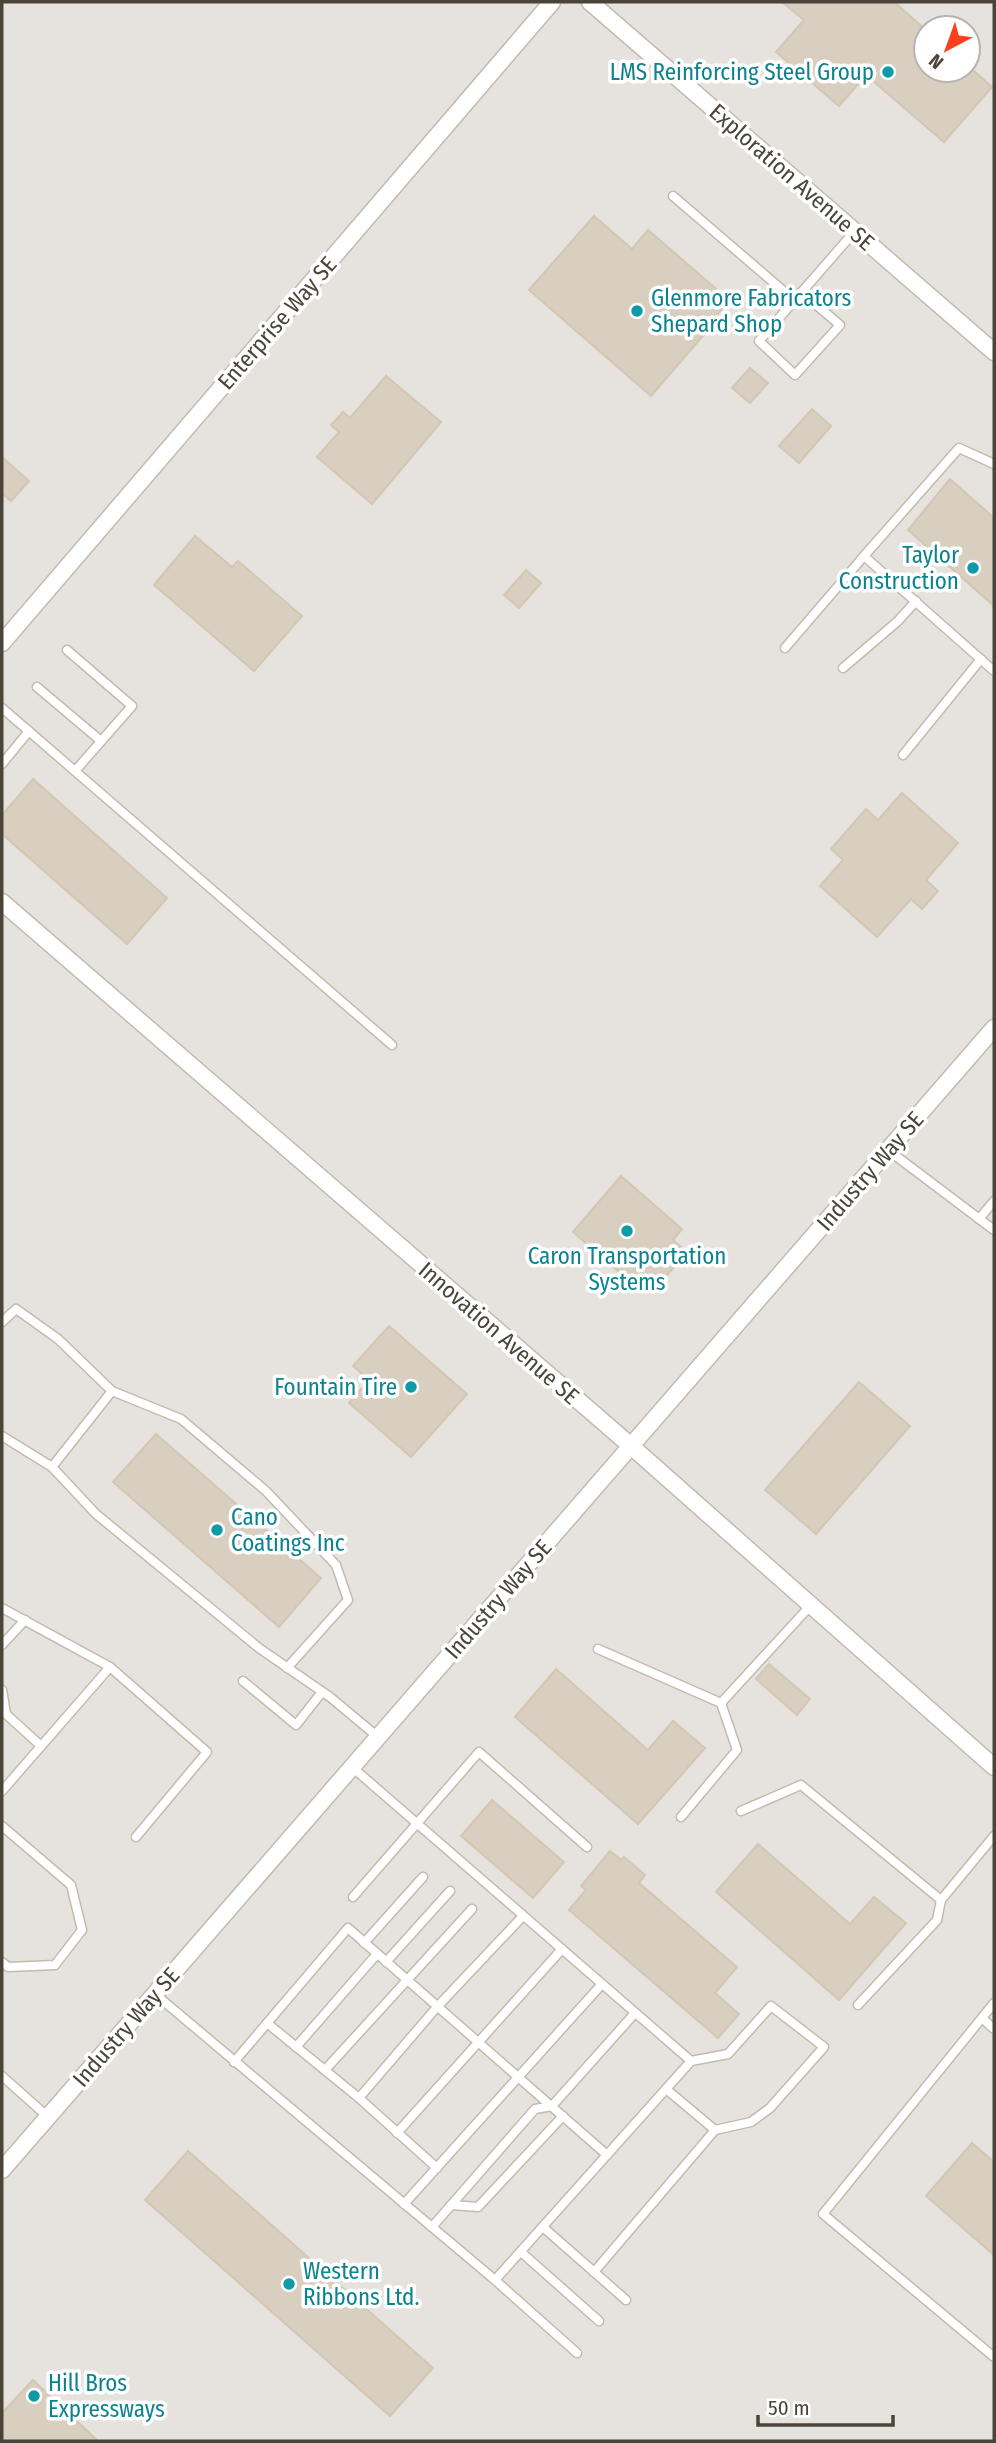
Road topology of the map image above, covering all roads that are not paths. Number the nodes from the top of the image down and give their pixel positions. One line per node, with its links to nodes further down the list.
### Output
1 (552, 2): 11 (street, Enterprise Way SE)
2 (590, 2): 4 (street, Exploration Avenue SE)
3 (673, 196): 6 (lane)
4 (855, 231): 5 (lane); 7 (street, Exploration Avenue SE)
5 (801, 292): 6 (lane); 6 (lane)
6 (794, 300)
7 (994, 352)
8 (993, 461): 9 (lane)
9 (864, 556): 10 (lane); 12 (lane)
10 (916, 601): 14 (lane); 15 (lane)
11 (2, 643)
12 (785, 648)
13 (67, 650): 20 (lane)
14 (981, 659): 16 (lane); 21 (lane)
15 (843, 668)
16 (994, 671)
17 (37, 687): 20 (lane)
18 (2, 708): 19 (lane)
19 (29, 732): 22 (lane); 23 (lane)
20 (101, 741): 23 (lane)
21 (903, 755)
22 (2, 764)
23 (75, 771): 26 (lane)
24 (2, 902): 34 (street, Innovation Avenue SE)
25 (994, 1028): 27 (street, Industry Way SE)
26 (392, 1045)
27 (888, 1150): 29 (lane); 34 (street, Industry Way SE)
28 (994, 1201): 29 (lane)
29 (979, 1219): 30 (lane)
30 (994, 1230)
31 (2, 1322): 32 (lane)
32 (112, 1391): 35 (lane); 42 (lane)
33 (2, 1436): 35 (lane)
34 (631, 1446): 36 (street, Innovation Avenue SE); 47 (street, Industry Way SE)
35 (52, 1466): 42 (lane)
36 (811, 1605): 46 (lane); 50 (street, Innovation Avenue SE)
37 (2, 1608): 38 (lane)
38 (26, 1620): 39 (lane); 41 (lane)
39 (2, 1645)
40 (598, 1649): 46 (lane)
41 (110, 1667): 48 (lane); 57 (lane)
42 (287, 1668): 45 (lane)
43 (243, 1681): 45 (lane)
44 (2, 1690): 48 (lane)
45 (322, 1692): 47 (lane)
46 (721, 1703): 53 (lane)
47 (378, 1737): 49 (street, Industry Way SE)
48 (41, 1746): 51 (lane)
49 (352, 1767): 54 (lane); 72 (street, Industry Way SE)
50 (994, 1767)
51 (2, 1791)
52 (741, 1811): 62 (lane)
53 (681, 1817)
54 (418, 1825): 58 (lane); 61 (lane); 64 (lane)
55 (2, 1826): 68 (lane)
56 (994, 1836): 62 (lane)
57 (136, 1837)
58 (587, 1847)
59 (424, 1877): 65 (lane)
60 (450, 1891): 69 (lane)
61 (353, 1897)
62 (941, 1900): 74 (lane)
63 (472, 1909): 70 (lane)
64 (523, 1916): 66 (lane); 75 (lane)
65 (364, 1943): 67 (lane); 78 (lane)
66 (562, 1949): 71 (lane); 80 (lane)
67 (377, 1954): 69 (lane); 81 (lane)
68 (2, 1962)
69 (386, 1962): 70 (lane)
70 (408, 1981): 75 (lane); 84 (lane)
71 (602, 1984): 76 (lane); 86 (lane)
72 (155, 1994): 83 (lane); 91 (street, Industry Way SE)
73 (994, 2003): 77 (lane)
74 (859, 2004)
75 (437, 2007): 80 (lane); 88 (lane)
76 (635, 2012): 82 (lane); 89 (lane)
77 (982, 2018): 79 (lane); 107 (lane)
78 (267, 2023): 81 (lane); 83 (lane)
79 (994, 2029)
80 (479, 2043): 86 (lane); 93 (lane)
81 (296, 2046): 84 (lane)
82 (691, 2061): 87 (lane); 92 (lane)
83 (234, 2062): 97 (lane)
84 (325, 2070): 88 (lane)
85 (2, 2076): 91 (lane)
86 (518, 2078): 89 (lane); 95 (lane)
87 (666, 2090): 92 (lane); 94 (lane)
88 (359, 2098): 93 (lane)
89 (552, 2106): 90 (lane); 98 (lane)
90 (563, 2116): 94 (lane); 98 (lane)
91 (48, 2117): 96 (street, Industry Way SE)
92 (715, 2130): 102 (lane)
93 (397, 2133): 95 (lane)
94 (607, 2155): 100 (lane)
95 (437, 2168): 97 (lane)
96 (2, 2170)
97 (404, 2204): 99 (lane)
98 (451, 2205): 99 (lane)
99 (432, 2227): 103 (lane)
100 (544, 2228): 101 (lane); 102 (lane)
101 (521, 2252): 103 (lane); 105 (lane)
102 (594, 2272): 104 (lane)
103 (495, 2280): 106 (lane)
104 (626, 2300)
105 (599, 2320)
106 (577, 2353)
107 (994, 2357)

